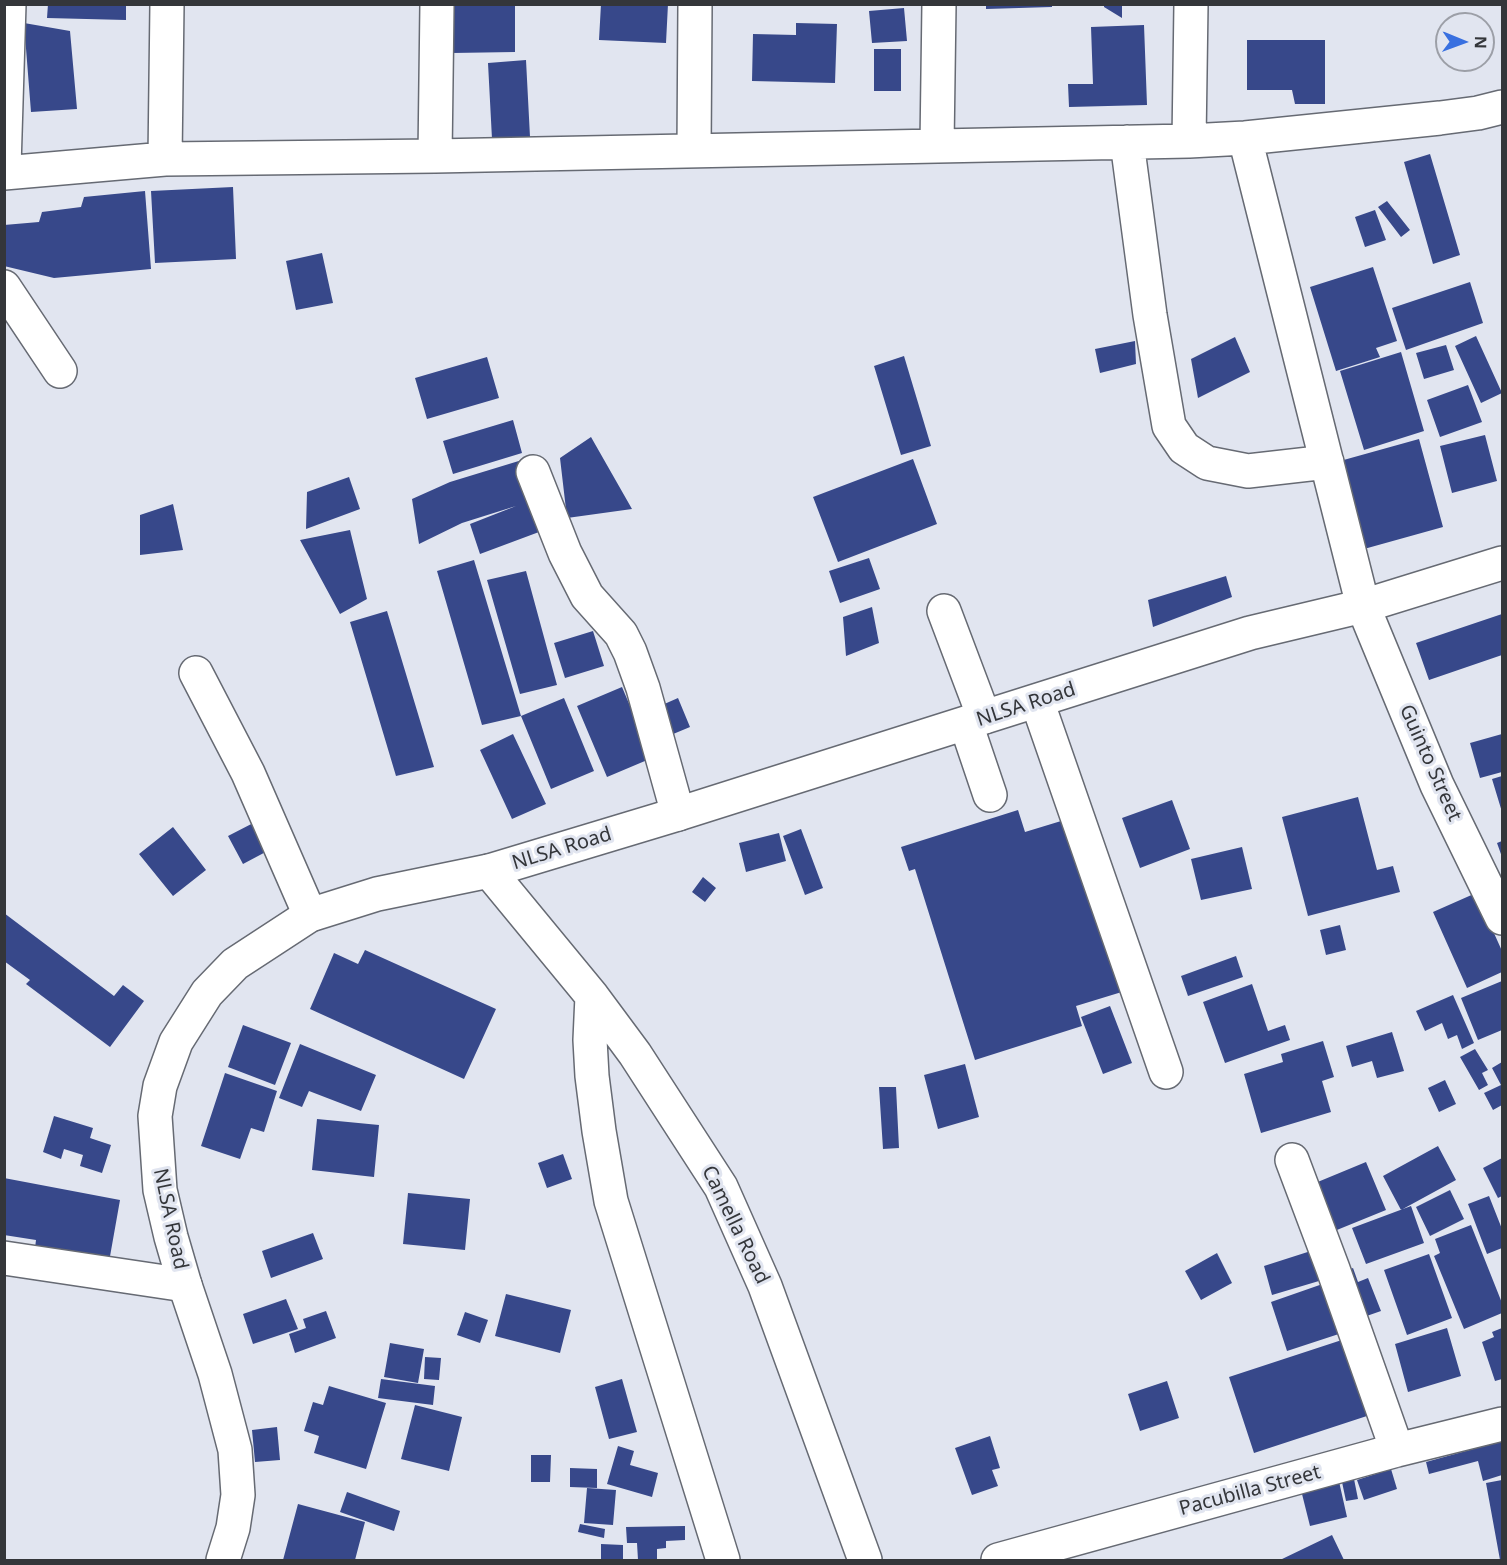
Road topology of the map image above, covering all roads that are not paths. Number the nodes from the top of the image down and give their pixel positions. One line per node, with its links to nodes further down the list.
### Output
1 (9, 4): 15 (street)
2 (167, 4): 14 (street)
3 (437, 4): 13 (street)
4 (696, 4): 12 (street)
5 (939, 4): 11 (street)
6 (1191, 4): 9 (street)
7 (1503, 106): 8 (street)
8 (1245, 138): 9 (street); 19 (street, Guinto Street)
9 (1189, 141): 10 (street)
10 (1127, 142): 11 (street); 19 (street)
11 (937, 145): 12 (street)
12 (694, 151): 13 (street)
13 (435, 156): 14 (street)
14 (165, 159): 16 (street)
15 (4, 167)
16 (4, 173)
17 (4, 287): 18 (street)
18 (60, 371)
19 (1327, 462): 22 (street, Guinto Street)
20 (534, 472): 28 (street)
21 (1503, 564): 22 (street, NLSA Road)
22 (1363, 606): 25 (street, NLSA Road); 31 (street, Guinto Street)
23 (944, 611): 26 (street)
24 (196, 673): 30 (street)
25 (1037, 700): 26 (street, NLSA Road); 33 (street)
26 (975, 721): 27 (street); 28 (street, NLSA Road)
27 (990, 795)
28 (678, 814): 29 (street, NLSA Road)
29 (489, 871): 30 (street, NLSA Road); 32 (street, Camella Road)
30 (310, 915): 36 (street, NLSA Road)
31 (1503, 918)
32 (592, 996): 40 (street); 41 (street, Camella Road)
33 (1166, 1072)
34 (1292, 1160): 38 (street)
35 (4, 1258): 36 (street)
36 (185, 1285): 39 (street, NLSA Road)
37 (1503, 1424): 38 (street, Pacubilla Street)
38 (1397, 1450): 42 (street, Pacubilla Street)
39 (223, 1560)
40 (723, 1560)
41 (865, 1560)
42 (998, 1560)

